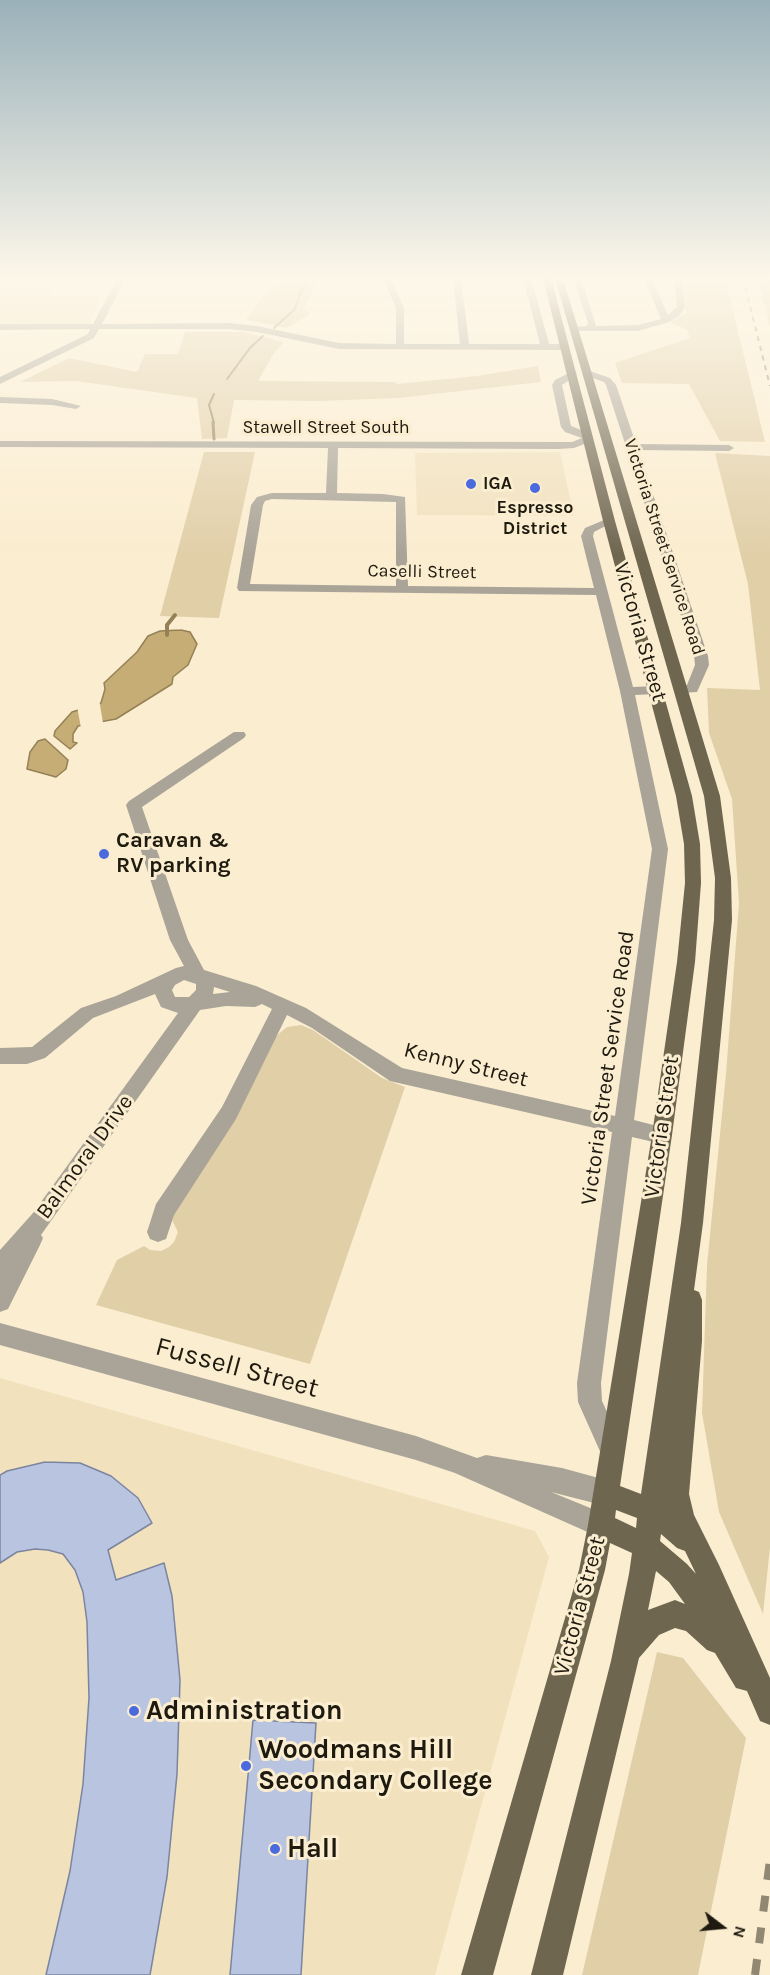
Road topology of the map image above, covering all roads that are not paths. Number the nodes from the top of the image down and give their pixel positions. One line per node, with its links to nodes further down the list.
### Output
1 (22, 370): 5 (street)
2 (571, 370): 4 (main road, Victoria Street)
3 (587, 373): 8 (main road, Victoria Street); 11 (street, Victoria Street Service Road)
4 (572, 375): 8 (main road, Victoria Street); 8 (street, Victoria Street Service Road)
5 (0, 381)
6 (0, 400): 7 (street)
7 (76, 406)
8 (593, 441): 10 (street, Stawell Street South); 14 (main road, Victoria Street); 17 (main road, Victoria Street)
9 (0, 444): 10 (street, Stawell Street South)
10 (333, 445): 13 (street)
11 (632, 447): 12 (street); 17 (street, Victoria Street Service Road)
12 (729, 448)
13 (331, 497): 15 (street); 15 (street, Caselli Street)
14 (609, 521): 16 (street, Victoria Street Service Road); 18 (main road, Victoria Street)
15 (402, 590): 16 (street, Caselli Street)
16 (601, 591): 19 (street, Victoria Street Service Road)
17 (681, 689): 18 (main road); 33 (main road, Victoria Street)
18 (656, 690): 19 (street); 31 (main road, Victoria Street)
19 (627, 691): 30 (street, Victoria Street Service Road)
20 (239, 735): 21 (street)
21 (179, 940): 22 (street); 23 (street)
22 (199, 976): 23 (street); 26 (street); 27 (street, Kenny Street)
23 (169, 979): 24 (street); 25 (street)
24 (122, 1001): 25 (street); 29 (street)
25 (168, 1002): 26 (street); 28 (street, Balmoral Drive)
26 (195, 1003): 27 (street, Kenny Street); 28 (street, Balmoral Drive)
27 (279, 1004): 30 (street, Kenny Street); 34 (street)
28 (166, 1045): 32 (street, Balmoral Drive)
29 (0, 1056)
30 (624, 1127): 31 (street, Kenny Street); 38 (street, Victoria Street Service Road)
31 (662, 1135): 38 (main road, Victoria Street)
32 (41, 1220): 35 (street, Balmoral Drive); 36 (street)
33 (692, 1223): 41 (main road, Victoria Street); 44 (main road)
34 (158, 1232)
35 (0, 1266)
36 (0, 1301)
37 (0, 1334): 39 (street, Fussell Street)
38 (612, 1449): 40 (main road, Victoria Street)
39 (458, 1462): 40 (street, Fussell Street); 42 (street, Fussell Street)
40 (606, 1493): 41 (main road); 42 (main road, Victoria Street)
41 (651, 1511): 43 (main road, Victoria Street); 44 (main road)
42 (601, 1525): 43 (main road); 48 (main road, Victoria Street)
43 (646, 1546): 45 (main road); 46 (main road, Victoria Street)
44 (714, 1583): 47 (main road)
45 (730, 1655): 46 (main road); 47 (main road)
46 (625, 1660): 49 (main road, Victoria Street)
47 (770, 1712)
48 (477, 1975)
49 (547, 1975)

